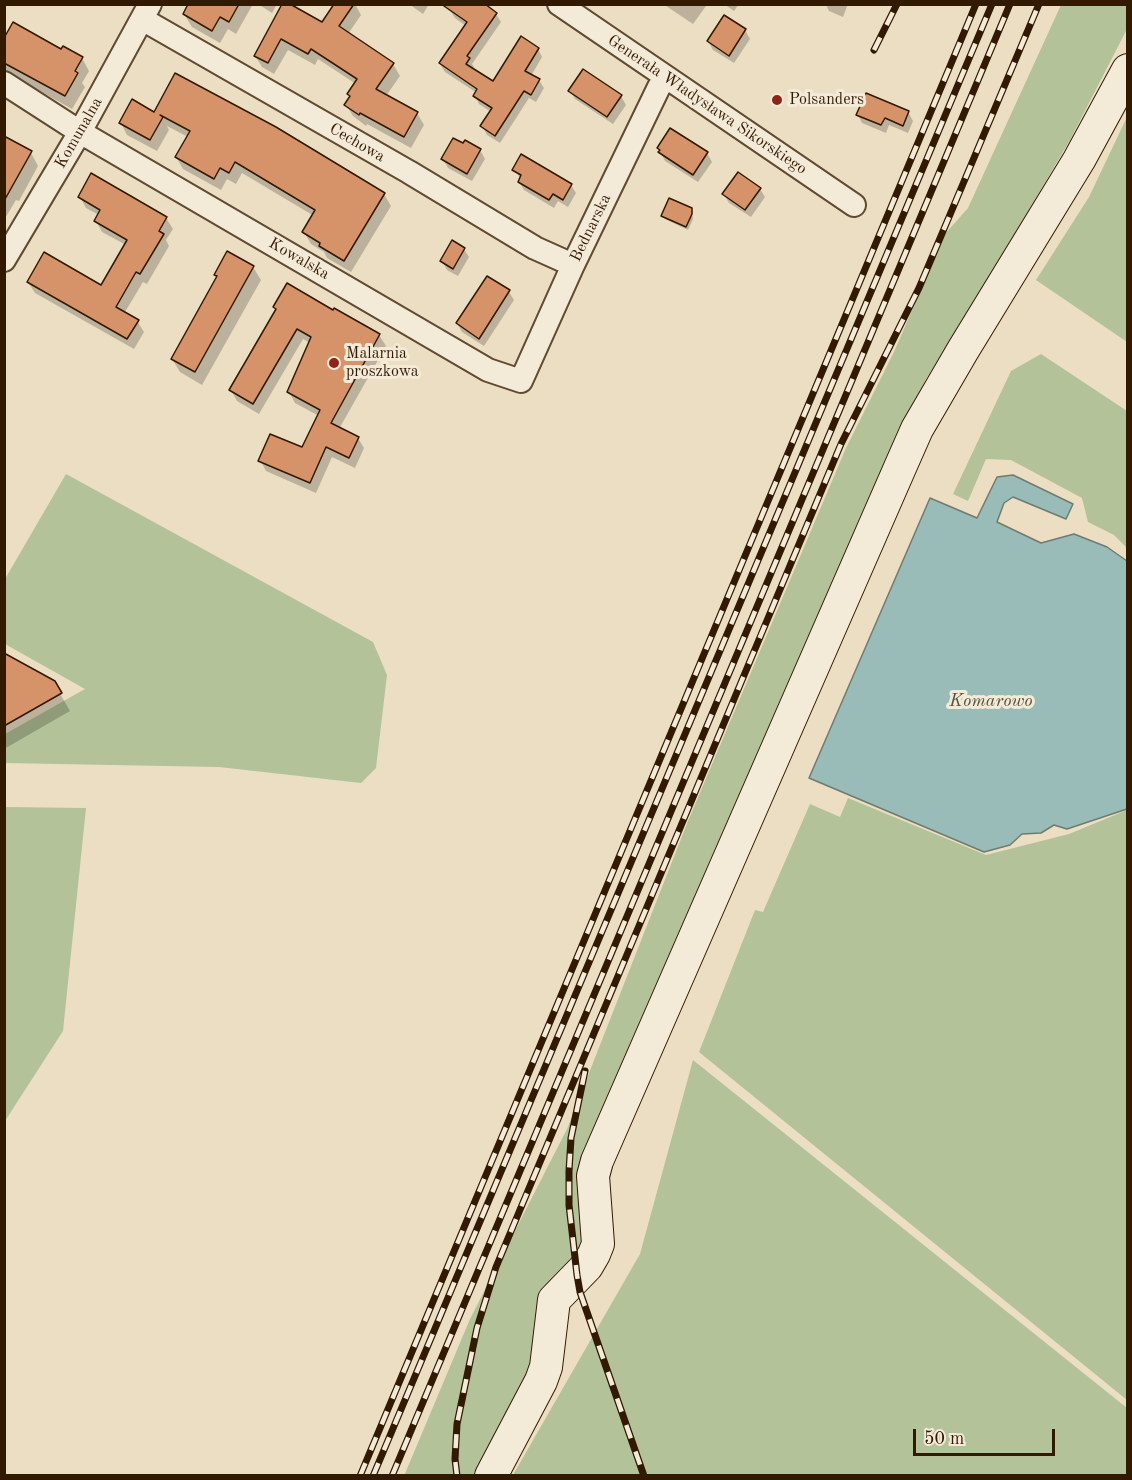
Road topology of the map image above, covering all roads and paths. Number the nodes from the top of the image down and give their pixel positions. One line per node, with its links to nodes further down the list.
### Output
1 (559, 4): 4 (street, Generała Władysława Sikorskiego)
2 (146, 12): 6 (street, Komunalna); 9 (street, Cechowa)
3 (1128, 70): 11 (street)
4 (667, 78): 7 (street, Generała Władysława Sikorskiego); 9 (street, Bednarska)
5 (4, 83): 6 (street, Kowalska)
6 (80, 132): 8 (street, Komunalna); 10 (street, Kowalska)
7 (854, 205)
8 (4, 260)
9 (573, 265): 10 (street, Bednarska)
10 (520, 381)
11 (491, 1476)

